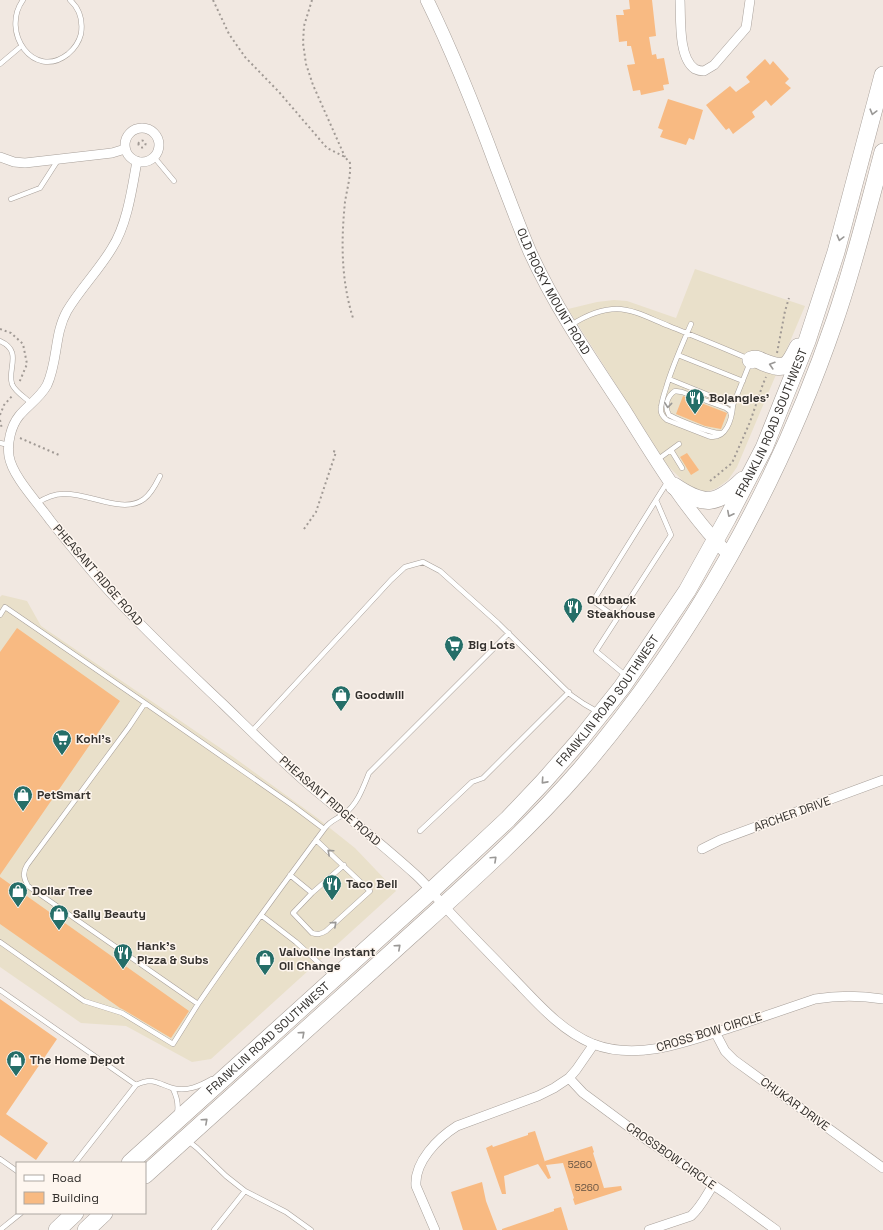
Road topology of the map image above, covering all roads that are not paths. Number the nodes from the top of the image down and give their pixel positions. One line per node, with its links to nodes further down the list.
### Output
1 (23, 0): 6 (lane)
2 (427, 0): 19 (street, OLD ROCKY MOUNT ROAD)
3 (680, 0): 4 (street)
4 (750, 0)
5 (74, 1): 6 (lane)
6 (19, 48): 7 (lane)
7 (0, 64)
8 (882, 84): 17 (highway, FRANKLIN ROAD SOUTHWEST, one-way to 17)
9 (129, 148): 11 (street); 13 (street); 14 (street)
10 (883, 152): 41 (highway, FRANKLIN ROAD SOUTHWEST)
11 (152, 154): 14 (street); 15 (lane)
12 (0, 157): 13 (street)
13 (59, 159): 16 (lane)
14 (136, 161): 26 (street, PHEASANT RIDGE ROAD)
15 (174, 181)
16 (11, 199)
17 (818, 308): 23 (highway, one-way to 23); 35 (highway, FRANKLIN ROAD SOUTHWEST)
18 (691, 324): 20 (lane)
19 (570, 326): 20 (lane); 33 (street, OLD ROCKY MOUNT ROAD)
20 (687, 334): 22 (lane); 23 (lane)
21 (0, 342): 26 (lane)
22 (678, 355): 24 (lane); 25 (lane)
23 (750, 357): 25 (lane)
24 (669, 379): 27 (lane); 29 (lane)
25 (743, 381): 27 (lane)
26 (32, 404): 30 (street, PHEASANT RIDGE ROAD)
27 (734, 406): 28 (lane)
28 (732, 415): 29 (lane); 29 (lane, one-way to 29)
29 (725, 431)
30 (4, 444): 39 (street, PHEASANT RIDGE ROAD)
31 (679, 444): 32 (lane)
32 (671, 450): 33 (lane); 34 (lane)
33 (657, 460): 37 (street, OLD ROCKY MOUNT ROAD)
34 (682, 468)
35 (752, 471): 37 (highway); 40 (highway, FRANKLIN ROAD SOUTHWEST, one-way to 40)
36 (160, 476): 39 (lane)
37 (672, 482): 38 (lane); 40 (street, OLD ROCKY MOUNT ROAD)
38 (656, 500): 43 (lane); 43 (lane)
39 (37, 503): 49 (street, PHEASANT RIDGE ROAD)
40 (716, 541): 41 (street, OLD ROCKY MOUNT ROAD); 45 (highway, FRANKLIN ROAD SOUTHWEST)
41 (730, 556): 60 (highway, FRANKLIN ROAD SOUTHWEST, one-way to 41)
42 (0, 615): 47 (lane)
43 (617, 618): 45 (lane)
44 (509, 633): 46 (lane); 49 (lane); 51 (lane)
45 (628, 678): 48 (highway, FRANKLIN ROAD SOUTHWEST)
46 (569, 692): 48 (lane); 53 (lane)
47 (145, 703): 52 (lane); 66 (lane)
48 (601, 713): 58 (highway, FRANKLIN ROAD SOUTHWEST, one-way to 58)
49 (252, 731): 51 (street, PHEASANT RIDGE ROAD)
50 (883, 780): 55 (street, ARCHER DRIVE)
51 (345, 814): 52 (lane); 58 (street, PHEASANT RIDGE ROAD)
52 (324, 829): 54 (lane)
53 (420, 831)
54 (316, 840): 56 (lane, one-way to 54); 57 (lane)
55 (702, 849)
56 (344, 865): 59 (lane); 59 (lane, one-way to 56)
57 (290, 875): 59 (lane); 61 (lane)
58 (431, 891): 60 (street, PHEASANT RIDGE ROAD); 63 (highway, FRANKLIN ROAD SOUTHWEST)
59 (312, 893)
60 (444, 906): 68 (street, CROSS BOW CIRCLE); 74 (highway, FRANKLIN ROAD SOUTHWEST, one-way to 60)
61 (261, 915): 63 (lane); 66 (lane)
62 (0, 942): 66 (lane)
63 (334, 978): 69 (highway, FRANKLIN ROAD SOUTHWEST)
64 (0, 990): 71 (lane)
65 (883, 999): 67 (street, CROSS BOW CIRCLE)
66 (198, 1004)
67 (715, 1032): 68 (street, CROSS BOW CIRCLE); 78 (street, CHUKAR DRIVE)
68 (594, 1044): 70 (street)
69 (231, 1072): 72 (lane); 73 (highway, FRANKLIN ROAD SOUTHWEST)
70 (569, 1078): 81 (street, CROSSBOW CIRCLE); 91 (street)
71 (136, 1085): 72 (lane); 76 (lane)
72 (173, 1088): 73 (lane)
73 (176, 1122): 77 (highway, FRANKLIN ROAD SOUTHWEST)
74 (185, 1139): 80 (highway, FRANKLIN ROAD SOUTHWEST); 82 (lane)
75 (0, 1159): 79 (lane)
76 (76, 1162)
77 (131, 1162)
78 (883, 1168)
79 (16, 1170)
80 (146, 1174)
81 (713, 1185): 92 (street); 93 (street, CROSSBOW CIRCLE)
82 (245, 1190): 89 (lane); 90 (lane)
83 (20, 1214): 86 (lane)
84 (74, 1214): 87 (highway)
85 (103, 1214): 88 (highway)
86 (0, 1230)
87 (57, 1230)
88 (86, 1230)
89 (214, 1230)
90 (311, 1230)
91 (435, 1230)
92 (649, 1230)
93 (776, 1230)

